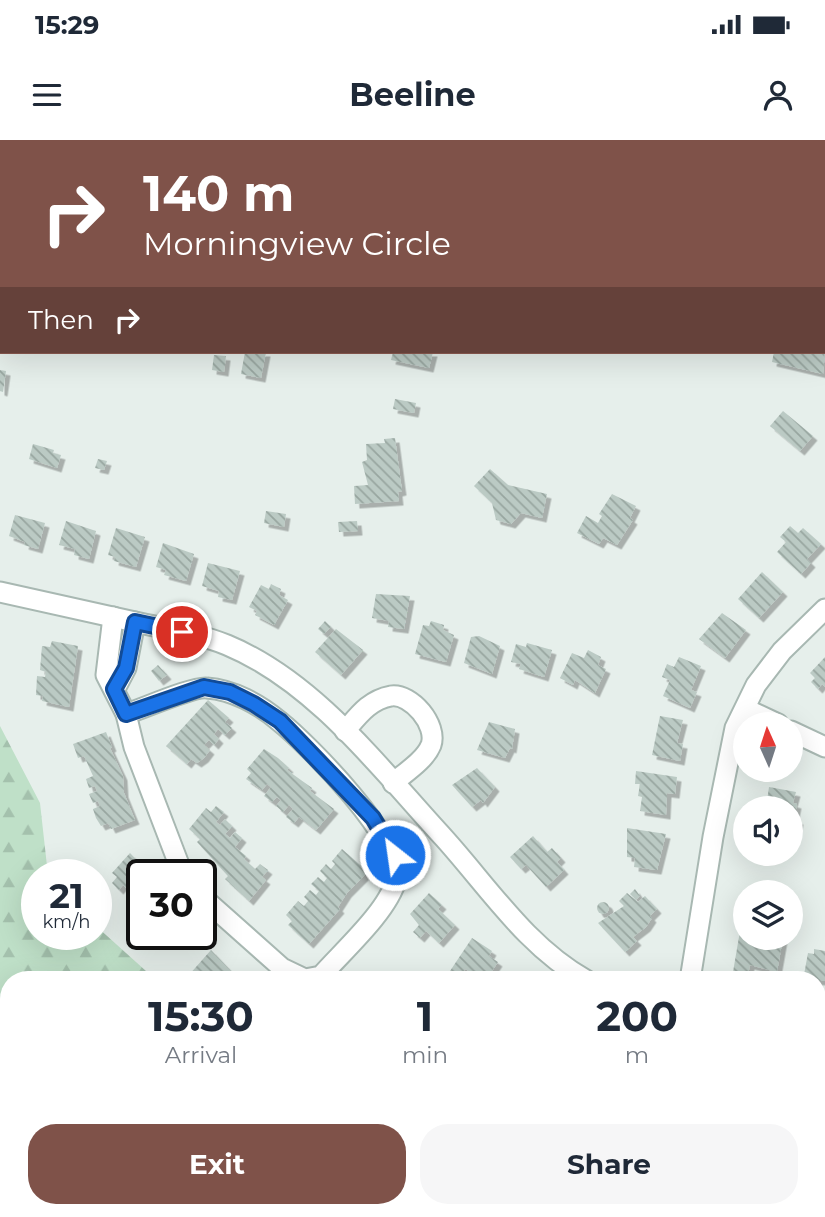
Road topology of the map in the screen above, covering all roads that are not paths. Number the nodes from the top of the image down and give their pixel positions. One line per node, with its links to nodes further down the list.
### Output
1 (0, 592): 3 (street)
2 (825, 609): 6 (street)
3 (113, 617): 4 (street); 5 (street)
4 (135, 622): 5 (street); 9 (street)
5 (114, 689): 8 (street)
6 (746, 709): 7 (street); 18 (street)
7 (752, 712)
8 (126, 714): 13 (street); 16 (street)
9 (345, 731): 12 (street); 12 (street)
10 (803, 737): 11 (street)
11 (825, 747)
12 (393, 783): 17 (street)
13 (177, 859)
14 (217, 910): 15 (street)
15 (288, 971)
16 (325, 971)
17 (570, 971)
18 (692, 971)

